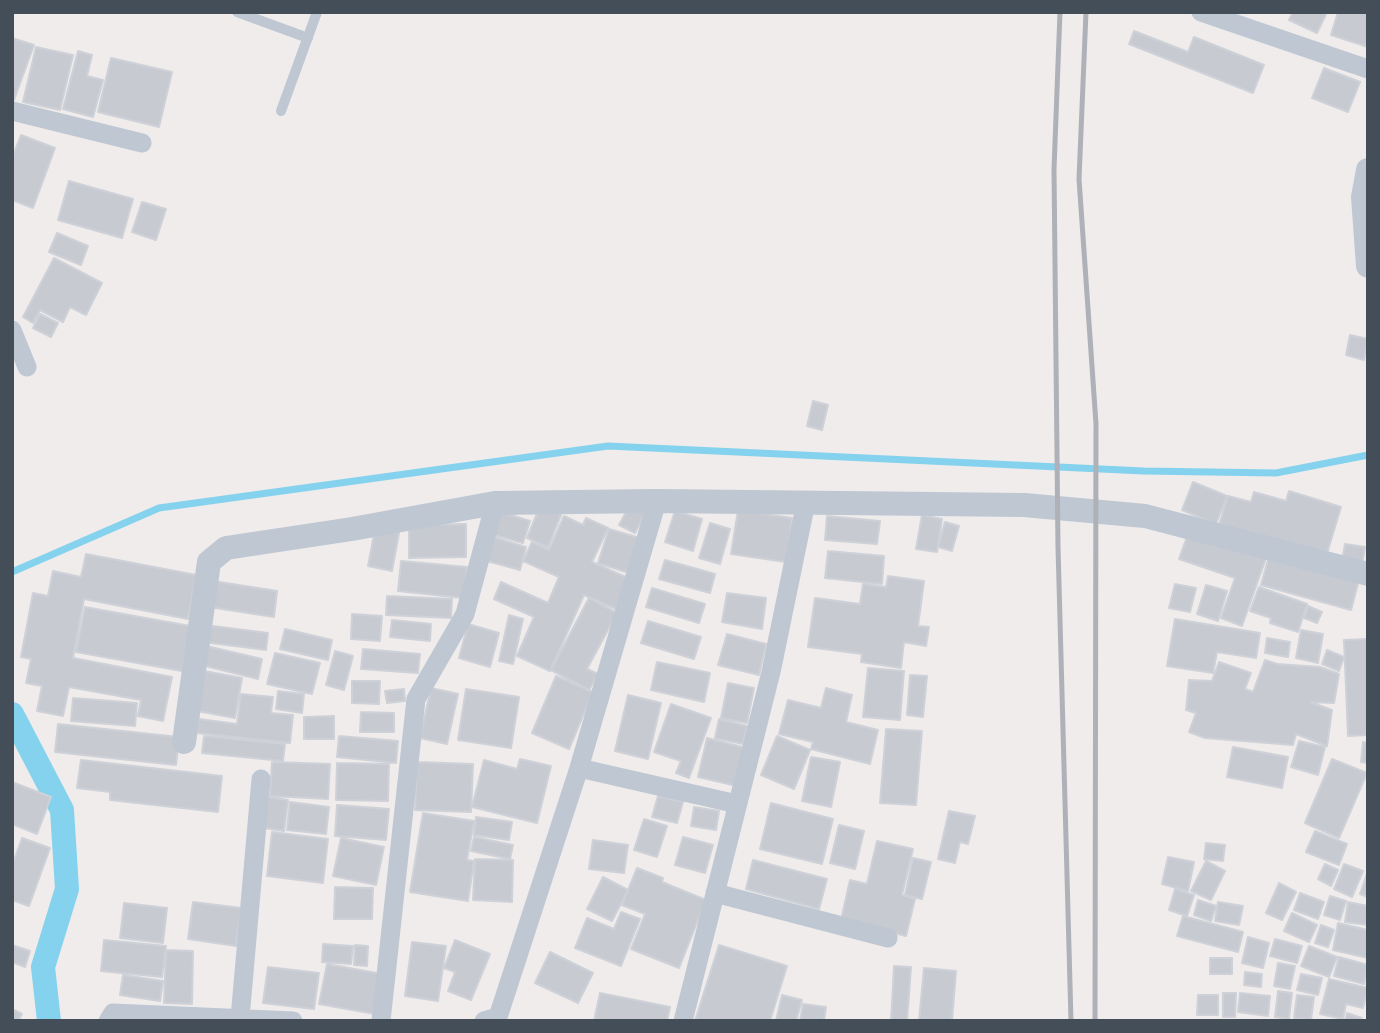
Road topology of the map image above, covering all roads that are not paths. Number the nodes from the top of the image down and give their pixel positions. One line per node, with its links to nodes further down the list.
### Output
1 (237, 12): 4 (lane)
2 (317, 12): 4 (lane)
3 (1201, 12): 5 (street)
4 (308, 38): 7 (lane)
5 (1368, 69)
6 (12, 111): 8 (street)
7 (281, 111)
8 (142, 143)
9 (1368, 170): 10 (street)
10 (1368, 266)
11 (12, 330): 12 (street)
12 (27, 367)
13 (657, 501): 14 (street); 15 (street); 18 (street)
14 (806, 502): 16 (street); 20 (street)
15 (495, 503): 17 (street); 26 (street)
16 (1368, 573)
17 (184, 742)
18 (579, 768): 20 (street); 27 (street)
19 (261, 779): 23 (street)
20 (737, 804): 21 (street)
21 (715, 893): 22 (street); 28 (street)
22 (888, 938)
23 (240, 1018): 24 (street); 25 (street)
24 (108, 1021)
25 (293, 1021)
26 (381, 1021)
27 (484, 1021)
28 (683, 1021)

